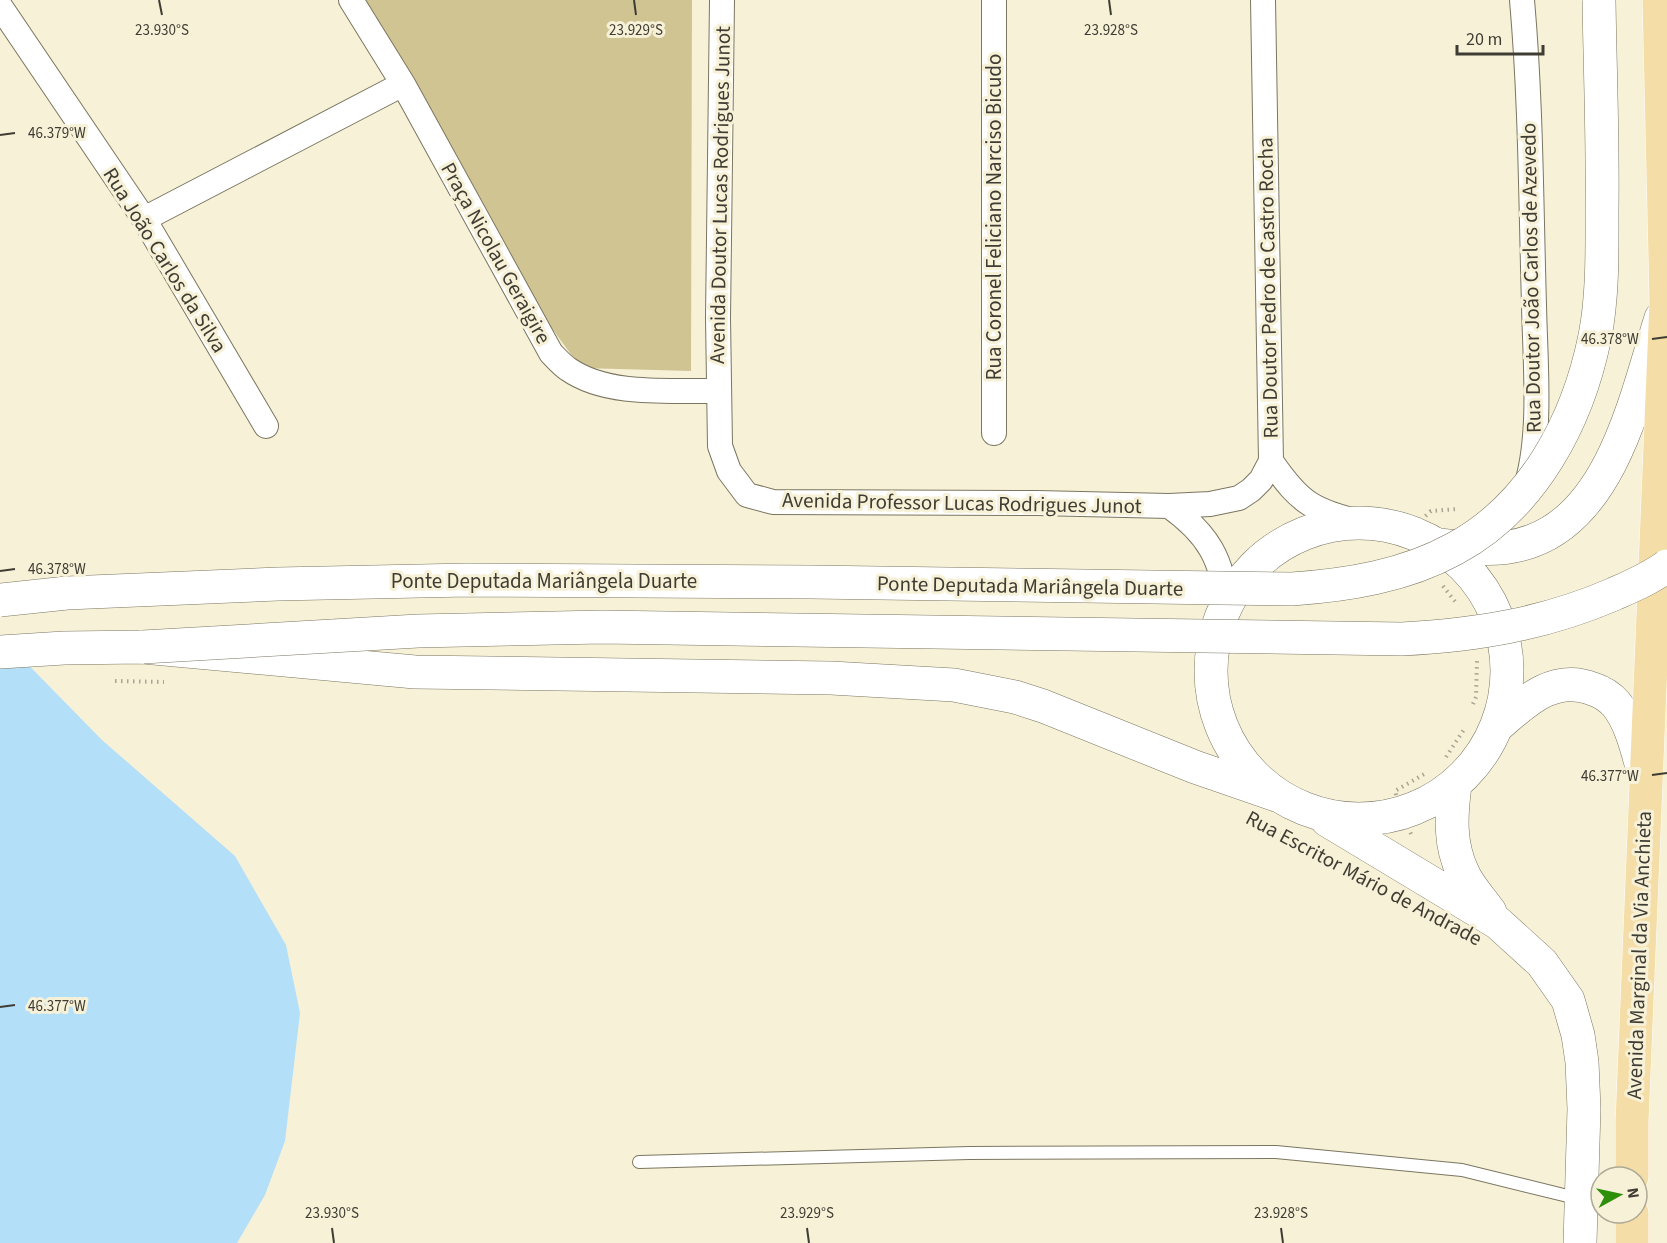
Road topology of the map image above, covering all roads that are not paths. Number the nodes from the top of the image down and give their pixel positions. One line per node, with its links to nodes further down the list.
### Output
1 (351, 0): 9 (street, Praça Nicolau Geraigire)
2 (722, 0): 12 (street, Avenida Doutor Lucas Rodrigues Junot)
3 (994, 0): 14 (street, Rua Coronel Feliciano Narciso Bicudo)
4 (1263, 0): 15 (street, Rua Doutor Pedro de Castro Rocha)
5 (1522, 0): 19 (street, Rua Doutor João Carlos de Azevedo)
6 (1599, 0): 21 (main road, Ponte Deputada Mariângela Duarte, bridge)
7 (1659, 0): 11 (main road, Avenida Marginal da Via Anchieta)
8 (0, 6): 10 (street, Rua João Carlos da Silva)
9 (403, 84): 10 (street); 12 (street, Praça Nicolau Geraigire)
10 (144, 219): 13 (street, Rua João Carlos da Silva)
11 (1666, 302): 19 (main road); 26 (main road, Avenida Marginal da Via Anchieta)
12 (718, 391): 16 (street, Avenida Professor Lucas Rodrigues Junot)
13 (266, 426)
14 (994, 433)
15 (1271, 461): 16 (street, Avenida Professor Lucas Rodrigues Junot); 17 (street, Rua Doutor Pedro de Castro Rocha)
16 (1169, 506): 22 (street)
17 (1363, 523): 18 (main road, Rua Escritor Mário de Andrade); 22 (main road, Rua Escritor Mário de Andrade)
18 (1435, 544): 19 (main road); 25 (main road, Rua Escritor Mário de Andrade)
19 (1496, 548)
20 (1667, 566): 23 (main road, bridge)
21 (0, 600)
22 (1226, 607): 28 (main road, Rua Escritor Mário de Andrade)
23 (143, 647): 24 (main road); 28 (main road, bridge)
24 (0, 652)
25 (1496, 727): 26 (main road); 27 (main road, Rua Escritor Mário de Andrade)
26 (1645, 778): 32 (main road, Avenida Marginal da Via Anchieta)
27 (1455, 785): 29 (main road, Rua Escritor Mário de Andrade); 30 (main road, Rua Escritor Mário de Andrade)
28 (1279, 796): 29 (main road, Rua Escritor Mário de Andrade)
29 (1318, 814): 30 (main road, Rua Escritor Mário de Andrade)
30 (1498, 923): 33 (main road, Rua Escritor Mário de Andrade)
31 (639, 1162): 33 (lane)
32 (1632, 1165)
33 (1581, 1199): 35 (main road, Rua Escritor Mário de Andrade)
34 (1632, 1225): 36 (main road)
35 (1580, 1243)
36 (1632, 1243)

